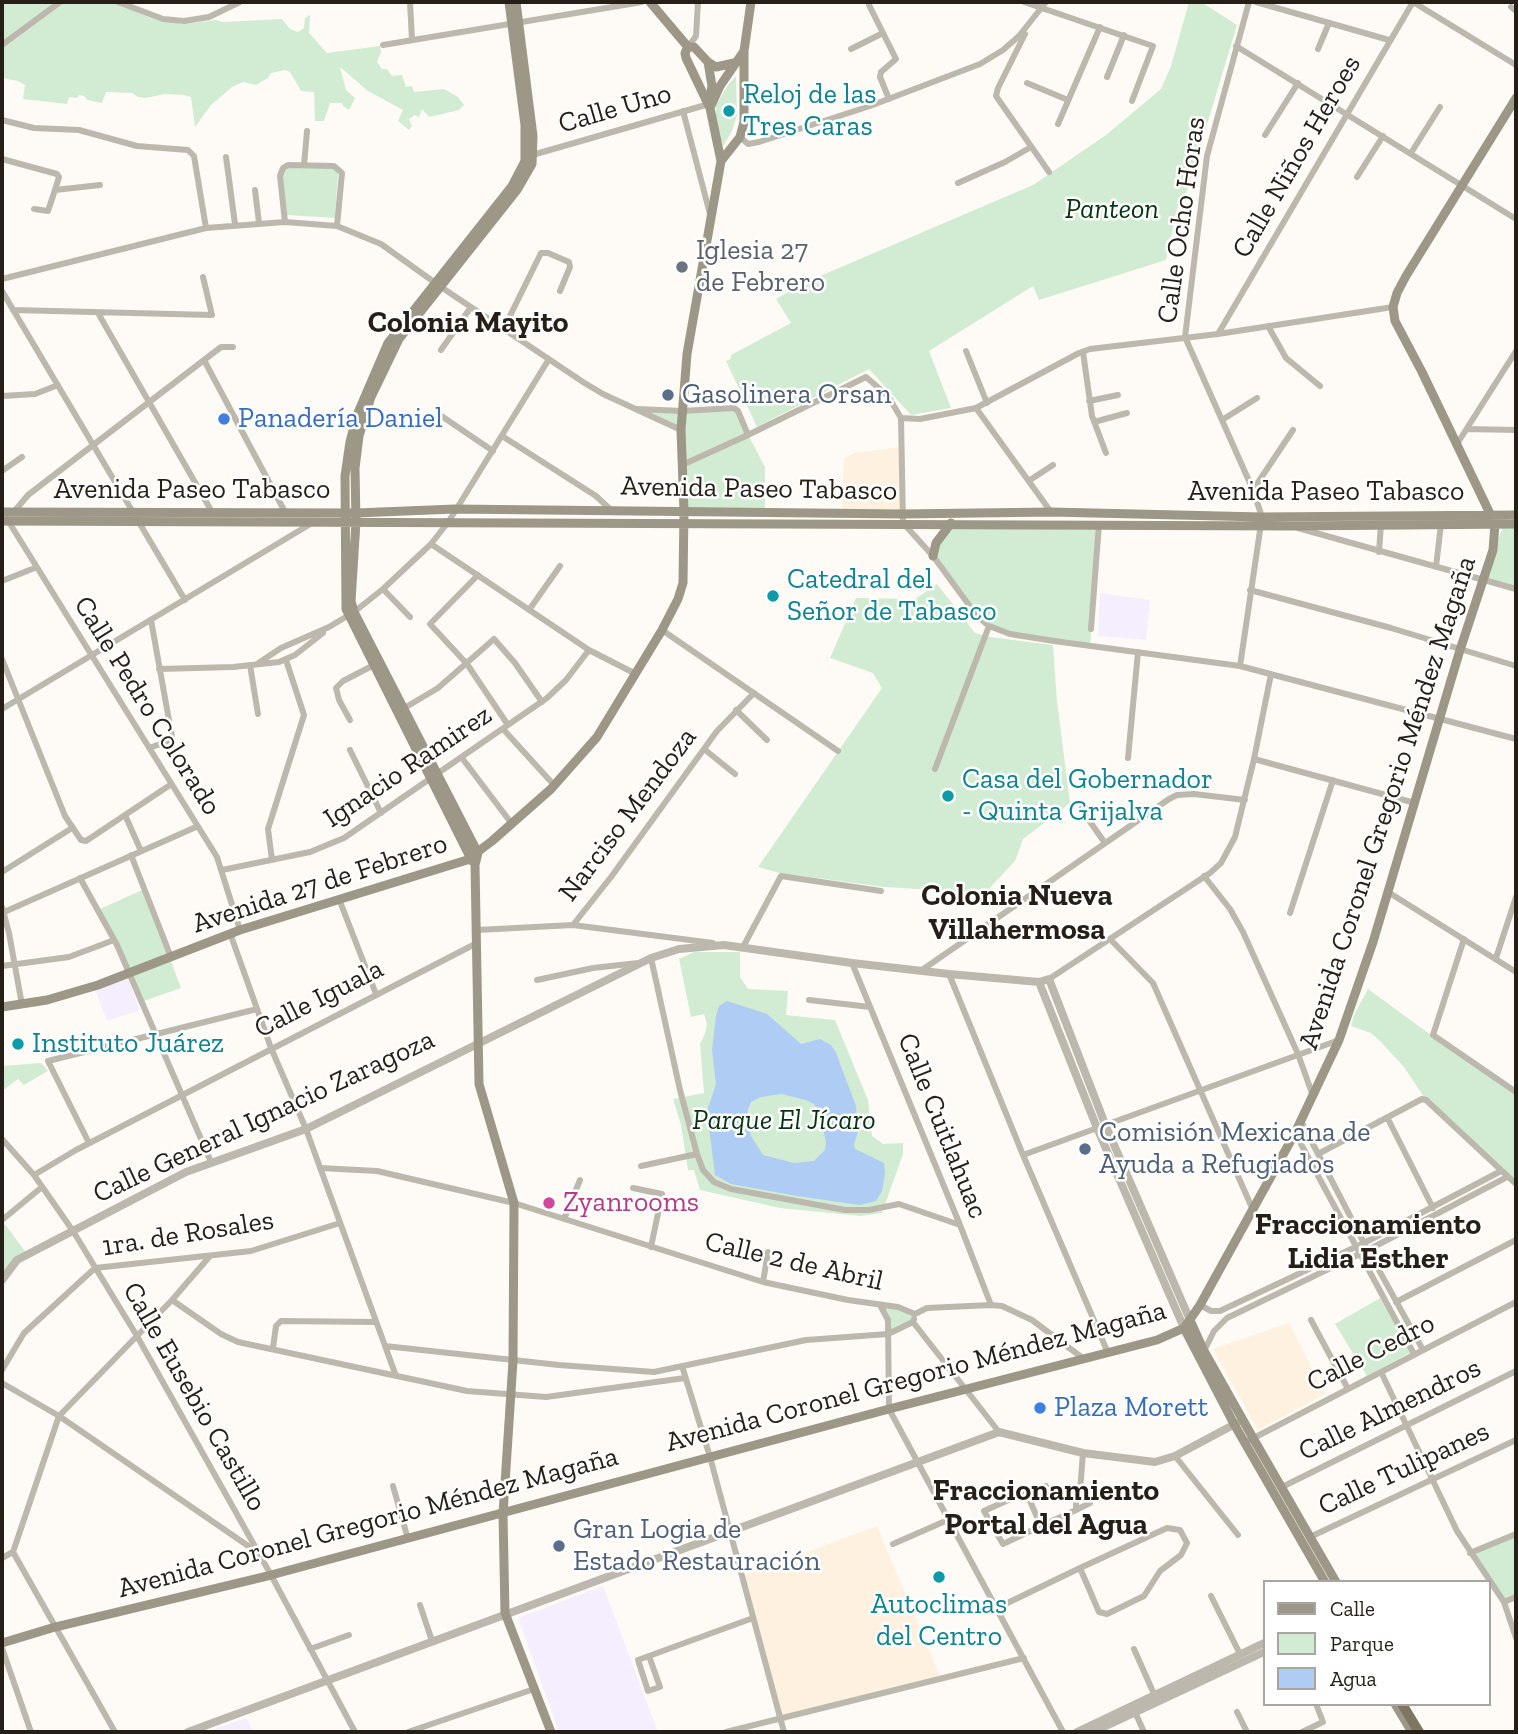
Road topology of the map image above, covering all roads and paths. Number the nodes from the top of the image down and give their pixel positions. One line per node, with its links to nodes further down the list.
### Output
1 (60, 2): 25 (street)
2 (118, 2): 3 (street)
3 (240, 2)
4 (410, 2): 23 (street)
5 (509, 2): 18 (main road)
6 (516, 2): 18 (main road)
7 (642, 2): 18 (street)
8 (650, 2): 28 (main road)
9 (698, 2): 28 (street)
10 (751, 2): 31 (main road)
11 (1024, 2): 16 (street)
12 (1249, 2): 27 (street, Calle Ocho Horas)
13 (1256, 2): 17 (street)
14 (1413, 2): 24 (street, Calle Niños Heroes); 34 (street)
15 (869, 5): 21 (street)
16 (1044, 5): 19 (street); 20 (street)
17 (1329, 23): 24 (street); 30 (street)
18 (515, 24): 23 (street); 54 (main road)
19 (1029, 26): 39 (street); 52 (street)
20 (1100, 27): 22 (street); 40 (street)
21 (883, 33): 29 (street); 39 (street)
22 (1124, 35): 35 (street); 41 (street)
23 (412, 40): 26 (street)
24 (1389, 40): 45 (street, Calle Niños Heroes)
25 (3, 43)
26 (383, 45)
27 (1237, 46): 37 (street); 86 (street, Calle Ocho Horas)
28 (688, 47): 32 (main road); 42 (main road)
29 (851, 49)
30 (1318, 49)
31 (744, 51): 33 (main road); 51 (main road)
32 (708, 62): 33 (main road); 42 (main road)
33 (735, 63): 42 (main road)
34 (1516, 65)
35 (1107, 77)
36 (1027, 83): 40 (street)
37 (1297, 83): 45 (street); 49 (street)
38 (1516, 98): 63 (main road)
39 (889, 99): 51 (street)
40 (1068, 100): 47 (street)
41 (1132, 101)
42 (710, 106): 44 (street, Calle Uno); 57 (main road, Avenida 27 de Febrero)
43 (1440, 107): 53 (street)
44 (683, 111): 54 (street, Calle Uno); 67 (street)
45 (1346, 113): 50 (street); 85 (street, Calle Niños Heroes)
46 (2, 120): 73 (street)
47 (1058, 124)
48 (307, 131): 58 (street)
49 (1265, 135)
50 (1383, 135): 53 (street); 60 (street)
51 (740, 137): 57 (main road, Avenida 27 de Febrero)
52 (1031, 147): 59 (street); 61 (street)
53 (1410, 153): 63 (street)
54 (530, 156): 76 (main road)
55 (226, 157): 71 (street)
56 (2, 159): 64 (street)
57 (720, 161): 67 (main road, Avenida 27 de Febrero)
58 (304, 165): 69 (street); 72 (street)
59 (1049, 172)
60 (1357, 177)
61 (958, 183)
62 (100, 185): 64 (street)
63 (1463, 186): 68 (street); 80 (main road)
64 (55, 190): 66 (street)
65 (255, 190): 70 (street)
66 (34, 209)
67 (710, 217): 104 (main road, Avenida 27 de Febrero)
68 (1516, 219)
69 (285, 222): 70 (street); 72 (street)
70 (259, 223): 71 (street)
71 (235, 224): 73 (street)
72 (337, 226): 76 (street)
73 (206, 228): 75 (street)
74 (203, 277): 82 (street)
75 (2, 279)
76 (438, 285): 79 (street); 135 (main road); 136 (main road)
77 (2, 291): 81 (street)
78 (560, 291): 84 (street)
79 (471, 307): 84 (street); 88 (street)
80 (1393, 307): 83 (street); 116 (main road)
81 (13, 310): 82 (street); 94 (street)
82 (98, 313): 100 (street)
83 (1268, 326): 85 (street); 95 (street)
84 (504, 328): 93 (street)
85 (1218, 334): 86 (street)
86 (1185, 337): 91 (street); 108 (street, Calle Ocho Horas)
87 (233, 347): 92 (street)
88 (441, 349)
89 (966, 351): 101 (street)
90 (1516, 351): 110 (street)
91 (1083, 352): 99 (street); 101 (street)
92 (204, 359): 100 (street); 132 (street)
93 (549, 359): 103 (street); 115 (street)
94 (58, 385): 97 (street); 117 (street)
95 (1320, 386)
96 (1118, 395): 99 (street)
97 (2, 396)
98 (1257, 398): 108 (street)
99 (1089, 401): 109 (street)
100 (149, 402): 117 (street); 131 (street)
101 (987, 403): 102 (street)
102 (976, 408): 107 (street); 124 (street)
103 (637, 409): 104 (street); 112 (street)
104 (682, 411): 112 (main road, Avenida 27 de Febrero); 114 (street)
105 (1126, 413): 109 (street)
106 (440, 415): 118 (street)
107 (901, 418): 114 (street); 138 (street)
108 (1222, 420): 125 (street, Calle Ocho Horas)
109 (1094, 422): 119 (street)
110 (1467, 429): 111 (street); 116 (street)
111 (1516, 429)
112 (681, 430): 121 (main road, Avenida 27 de Febrero)
113 (1293, 430): 125 (street)
114 (748, 435): 121 (street)
115 (502, 436): 118 (street); 127 (street)
116 (1457, 444): 139 (main road)
117 (92, 445): 130 (street); 137 (street)
118 (493, 451): 126 (street)
119 (1106, 453)
120 (22, 457): 123 (street)
121 (682, 465): 128 (main road, Avenida 27 de Febrero)
122 (1053, 465): 124 (street)
123 (2, 471)
124 (1030, 480): 133 (street)
125 (1253, 490): 140 (street, Calle Ocho Horas)
126 (455, 509): 127 (main road, Avenida Paseo Tabasco); 136 (main road, Avenida Paseo Tabasco); 143 (street)
127 (612, 511): 128 (main road, Avenida Paseo Tabasco)
128 (684, 511): 138 (main road, Avenida Paseo Tabasco); 144 (main road, Avenida 27 de Febrero)
129 (2, 512): 137 (main road, Avenida Paseo Tabasco)
130 (131, 512): 131 (main road, Avenida Paseo Tabasco); 137 (main road, Avenida Paseo Tabasco); 141 (street)
131 (212, 512): 132 (main road, Avenida Paseo Tabasco)
132 (285, 512): 135 (main road, Avenida Paseo Tabasco)
133 (1051, 512): 138 (main road, Avenida Paseo Tabasco); 140 (main road, Avenida Paseo Tabasco)
134 (1516, 515): 139 (main road, Avenida Paseo Tabasco)
135 (345, 517): 136 (main road, Avenida Paseo Tabasco); 142 (main road, Avenida Paseo Tabasco); 167 (main road)
136 (356, 517): 143 (main road, Avenida Paseo Tabasco); 167 (main road)
137 (8, 518): 141 (main road, Avenida Paseo Tabasco); 157 (street, Calle Pedro Colorado)
138 (902, 518): 144 (main road, Avenida Paseo Tabasco); 145 (main road, Avenida Paseo Tabasco); 155 (street)
139 (1493, 519): 140 (main road, Avenida Paseo Tabasco); 149 (main road, Avenida Paseo Tabasco); 150 (main road, Avenida Paseo Tabasco); 160 (main road, Avenida Coronel Gregorio Méndez Magaña)
140 (1261, 521): 146 (main road, Avenida Paseo Tabasco); 151 (main road, Avenida Paseo Tabasco); 164 (street, Calle Ocho Horas)
141 (138, 522): 142 (main road, Avenida Paseo Tabasco); 165 (street)
142 (314, 522): 165 (street)
143 (449, 522): 144 (main road, Avenida Paseo Tabasco); 153 (street)
144 (684, 523): 173 (main road, Avenida 27 de Febrero)
145 (951, 523): 146 (main road, Avenida Paseo Tabasco); 155 (main road)
146 (1099, 524): 172 (street)
147 (1327, 524): 148 (main road, Avenida Paseo Tabasco); 151 (main road, Avenida Paseo Tabasco); 152 (main road)
148 (1381, 524): 149 (main road, Avenida Paseo Tabasco); 154 (street)
149 (1441, 524): 158 (street)
150 (1516, 524)
151 (1289, 526): 152 (street)
152 (1316, 535): 154 (street)
153 (431, 544): 159 (street); 162 (street)
154 (1379, 552): 158 (street)
155 (933, 556): 170 (street)
156 (560, 566): 166 (street)
157 (37, 567): 161 (street); 177 (street, Calle Pedro Colorado)
158 (1436, 568): 160 (street)
159 (478, 575): 166 (street); 181 (street)
160 (1483, 579): 163 (street); 175 (main road, Avenida Coronel Gregorio Méndez Magaña)
161 (2, 581)
162 (383, 589): 167 (street); 168 (street)
163 (1516, 589)
164 (1250, 590): 175 (street); 183 (street, Calle Ocho Horas)
165 (185, 600): 169 (street)
166 (529, 610): 174 (street)
167 (351, 614): 171 (street); 182 (main road); 192 (main road)
168 (410, 617)
169 (151, 620): 177 (street); 185 (street)
170 (989, 626): 176 (street); 207 (street)
171 (329, 627): 179 (street); 180 (street)
172 (1091, 629)
173 (662, 630): 186 (main road, Avenida 27 de Febrero); 188 (street)
174 (589, 650): 186 (street); 190 (street, Ignacio Ramirez)
175 (1460, 650): 184 (street); 195 (main road, Avenida Coronel Gregorio Méndez Magaña)
176 (1138, 652): 183 (street); 205 (street)
177 (91, 654): 189 (street); 200 (street, Calle Pedro Colorado)
178 (2, 659): 189 (street)
179 (286, 660): 180 (street); 225 (street)
180 (254, 664): 185 (street); 194 (street)
181 (467, 664): 190 (street); 192 (street); 197 (street)
182 (374, 666): 192 (main road); 196 (street)
183 (1240, 666): 187 (street)
184 (1516, 666)
185 (159, 669): 200 (street)
186 (636, 674): 212 (main road, Avenida 27 de Febrero)
187 (1271, 674): 195 (street); 206 (street)
188 (754, 693): 193 (street, Narciso Mendoza); 203 (street)
189 (19, 699): 191 (street); 220 (street)
190 (542, 702): 197 (street, Ignacio Ramirez)
191 (2, 709)
192 (400, 710): 209 (main road)
193 (736, 710): 199 (street); 201 (street, Narciso Mendoza)
194 (258, 714)
195 (1441, 718): 198 (street); 214 (main road, Avenida Coronel Gregorio Méndez Magaña)
196 (350, 720)
197 (505, 727): 204 (street, Ignacio Ramirez); 212 (street)
198 (1516, 739)
199 (767, 740)
200 (149, 748): 211 (street, Calle Pedro Colorado)
201 (704, 749): 208 (street); 236 (street, Narciso Mendoza)
202 (350, 750): 216 (street)
203 (838, 751)
204 (462, 758): 209 (street, Ignacio Ramirez); 218 (street)
205 (1128, 758)
206 (1254, 759): 210 (street); 213 (street)
207 (935, 769)
208 (735, 774)
209 (435, 777): 216 (street, Ignacio Ramirez); 224 (main road)
210 (1333, 780): 214 (street); 235 (street)
211 (170, 785): 217 (street); 219 (street, Calle Pedro Colorado)
212 (554, 785): 218 (main road, Avenida 27 de Febrero)
213 (1245, 800): 221 (street); 228 (street)
214 (1415, 803): 231 (main road, Avenida Coronel Gregorio Méndez Magaña)
215 (1081, 809): 221 (street)
216 (381, 813): 225 (street, Ignacio Ramirez)
217 (125, 815): 220 (street); 222 (street)
218 (512, 824): 224 (main road, Avenida 27 de Febrero)
219 (197, 827): 222 (street); 226 (street, Calle Pedro Colorado)
220 (72, 828): 227 (street)
221 (1105, 843): 253 (street)
222 (141, 851): 223 (street)
223 (131, 855): 229 (street); 246 (street)
224 (475, 859): 233 (main road, Avenida 27 de Febrero); 238 (main road)
225 (272, 860): 226 (street, Ignacio Ramirez)
226 (222, 870): 237 (street, Calle Pedro Colorado)
227 (2, 872)
228 (1204, 876): 240 (street); 270 (street)
229 (80, 878): 234 (street); 242 (street)
230 (881, 891): 245 (street)
231 (1388, 892): 241 (street); 267 (main road, Avenida Coronel Gregorio Méndez Magaña)
232 (1516, 897): 248 (street)
233 (340, 899): 237 (main road, Avenida 27 de Febrero); 260 (street)
234 (2, 911): 251 (street)
235 (1290, 913)
236 (573, 925): 238 (street, Narciso Mendoza); 244 (street)
237 (240, 930): 239 (main road, Avenida 27 de Febrero)
238 (477, 930): 243 (main road)
239 (230, 933): 246 (main road, Avenida 27 de Febrero); 265 (street)
240 (1110, 939): 257 (street); 271 (street)
241 (1464, 939): 248 (street); 272 (street)
242 (114, 940): 251 (street); 255 (street)
243 (477, 943): 260 (street, Calle Iguala); 268 (main road)
244 (724, 945): 245 (street, Calle General Ignacio Zaragoza); 247 (street, Calle General Ignacio Zaragoza)
245 (743, 947): 250 (street, Calle General Ignacio Zaragoza)
246 (170, 957): 255 (main road, Avenida 27 de Febrero)
247 (651, 958): 249 (street, Calle General Ignacio Zaragoza); 282 (street)
248 (1496, 958): 254 (street)
249 (640, 963): 258 (street); 268 (street, Calle General Ignacio Zaragoza)
250 (852, 963): 253 (street, Calle General Ignacio Zaragoza); 264 (street, Calle Cuitlahuac)
251 (15, 965): 252 (street); 262 (street)
252 (2, 966)
253 (922, 970): 256 (street, Calle General Ignacio Zaragoza)
254 (1516, 972)
255 (129, 974): 262 (main road, Avenida 27 de Febrero); 266 (street)
256 (949, 974): 259 (street, Calle General Ignacio Zaragoza); 284 (street)
257 (1049, 979): 259 (street); 277 (street)
258 (537, 980)
259 (1039, 982): 277 (street)
260 (376, 994): 269 (street, Calle Iguala)
261 (809, 1000): 264 (street)
262 (22, 1005): 263 (main road, Avenida 27 de Febrero)
263 (2, 1007)
264 (870, 1007): 301 (street, Calle Cuitlahuac)
265 (257, 1009): 266 (street); 269 (street)
266 (155, 1035): 273 (street); 281 (street)
267 (1339, 1040): 270 (street); 274 (main road, Avenida Coronel Gregorio Méndez Magaña)
268 (479, 1043): 278 (street, Calle General Ignacio Zaragoza); 295 (main road)
269 (271, 1048): 273 (street, Calle Iguala); 278 (street)
270 (1298, 1054): 271 (street); 274 (street)
271 (1200, 1090): 277 (street); 296 (street)
272 (1516, 1092)
273 (180, 1095): 281 (street, Calle Iguala); 285 (street)
274 (1314, 1098): 276 (main road, Avenida Coronel Gregorio Méndez Magaña)
275 (1388, 1118): 283 (street); 288 (street); 297 (street)
276 (1301, 1121): 279 (main road, Avenida Coronel Gregorio Méndez Magaña); 283 (street)
277 (1101, 1126): 284 (street); 322 (street)
278 (306, 1129): 285 (street, Calle General Ignacio Zaragoza); 287 (street)
279 (1295, 1133): 296 (main road, Avenida Coronel Gregorio Méndez Magaña); 306 (street)
280 (2, 1139): 289 (street, Calle Eusebio Castillo)
281 (89, 1143): 289 (street, Calle Iguala)
282 (697, 1154): 286 (street); 301 (street)
283 (1318, 1154): 305 (street)
284 (1023, 1156): 328 (street)
285 (211, 1162): 302 (street, Calle General Ignacio Zaragoza)
286 (641, 1166)
287 (320, 1168): 295 (street, Calle 2 de Abril); 300 (street)
288 (1501, 1171): 290 (street); 297 (street)
289 (34, 1175): 293 (street, Calle Eusebio Castillo)
290 (1507, 1177): 292 (street); 297 (street)
291 (580, 1180): 298 (street)
292 (1516, 1184)
293 (42, 1187): 299 (street); 302 (street, Calle Eusebio Castillo)
294 (633, 1188): 304 (street)
295 (514, 1203): 298 (street, Calle 2 de Abril); 332 (main road)
296 (1253, 1209): 317 (main road, Avenida Coronel Gregorio Méndez Magaña)
297 (1434, 1210): 305 (street)
298 (564, 1219): 304 (street, Calle 2 de Abril)
299 (2, 1220)
300 (340, 1223): 309 (street, 1ra. de Rosales); 321 (street)
301 (960, 1225): 316 (street, Calle Cuitlahuac)
302 (73, 1231): 310 (street, Calle Eusebio Castillo); 311 (street, Calle General Ignacio Zaragoza)
303 (1516, 1240): 314 (street)
304 (651, 1247): 312 (street, Calle 2 de Abril)
305 (1366, 1247): 306 (street); 308 (street); 314 (street)
306 (1355, 1248): 308 (street); 317 (street)
307 (768, 1252): 312 (street)
308 (1359, 1255): 329 (street); 330 (street)
309 (210, 1256): 310 (street, 1ra. de Rosales); 313 (street)
310 (95, 1268): 324 (street, Calle Eusebio Castillo); 334 (street, 1ra. de Rosales)
311 (2, 1280)
312 (763, 1282): 318 (street, Calle 2 de Abril)
313 (172, 1300): 324 (street); 326 (street)
314 (1396, 1302): 327 (street)
315 (1516, 1302): 327 (street, Calle Cedro)
316 (991, 1305): 319 (street, Calle 2 de Abril); 331 (street, Calle 2 de Abril)
317 (1200, 1305): 322 (main road, Avenida Coronel Gregorio Méndez Magaña)
318 (880, 1306): 319 (street, Calle 2 de Abril); 323 (street)
319 (914, 1318): 323 (street); 343 (street)
320 (1311, 1320): 342 (street)
321 (375, 1321): 325 (street); 326 (street)
322 (1187, 1324): 328 (main road, Avenida Coronel Gregorio Méndez Magaña); 329 (main road)
323 (888, 1334): 333 (street); 345 (street)
324 (137, 1336): 346 (street); 374 (street, Calle Eusebio Castillo)
325 (385, 1346): 332 (street); 338 (street)
326 (273, 1348): 338 (street)
327 (1423, 1350): 330 (street, Calle Cedro)
328 (1108, 1353): 331 (main road, Avenida Coronel Gregorio Méndez Magaña)
329 (1202, 1354): 347 (main road)
330 (1414, 1354): 337 (street, Calle Cedro)
331 (1084, 1359): 343 (main road, Avenida Coronel Gregorio Méndez Magaña)
332 (513, 1361): 336 (street); 344 (main road)
333 (682, 1366): 336 (street); 339 (street)
334 (2, 1370)
335 (1516, 1371): 348 (street, Calle Almendros)
336 (645, 1372): 341 (street)
337 (1381, 1372): 342 (street, Calle Cedro); 348 (street)
338 (397, 1376): 344 (street)
339 (685, 1378): 341 (street); 354 (street)
340 (2, 1383): 346 (street)
341 (646, 1384): 344 (street)
342 (1348, 1389): 350 (street, Calle Cedro)
343 (967, 1390): 345 (main road, Avenida Coronel Gregorio Méndez Magaña); 349 (street)
344 (510, 1396): 363 (main road)
345 (889, 1409): 354 (main road, Avenida Coronel Gregorio Méndez Magaña); 355 (street)
346 (60, 1416): 372 (street); 374 (street)
347 (1238, 1422): 350 (main road); 353 (street)
348 (1407, 1424): 356 (street); 359 (street, Calle Almendros)
349 (999, 1432): 352 (street); 355 (street)
350 (1249, 1440): 359 (main road); 378 (main road)
351 (1516, 1440): 356 (street, Calle Tulipanes)
352 (1083, 1454): 353 (street); 360 (street)
353 (1175, 1456): 368 (street)
354 (710, 1457): 363 (main road, Avenida Coronel Gregorio Méndez Magaña); 366 (street)
355 (920, 1462): 364 (street); 366 (street)
356 (1432, 1479): 369 (street, Calle Tulipanes); 373 (street)
357 (393, 1486): 370 (street)
358 (1046, 1486): 361 (street)
359 (1282, 1488): 369 (main road)
360 (1080, 1491): 362 (street); 362 (street)
361 (1026, 1492): 365 (street); 365 (street)
362 (1076, 1510): 365 (street)
363 (503, 1514): 370 (main road, Avenida Coronel Gregorio Méndez Magaña); 387 (main road)
364 (950, 1519): 371 (street); 386 (street)
365 (1041, 1526)
366 (729, 1532): 387 (street); 388 (street)
367 (1516, 1534): 373 (street)
368 (1238, 1535)
369 (1310, 1536): 379 (main road)
370 (408, 1539): 377 (main road, Avenida Coronel Gregorio Méndez Magaña)
371 (893, 1544)
372 (13, 1552): 375 (street); 389 (street)
373 (1470, 1553): 380 (street)
374 (260, 1555): 377 (street, Calle Eusebio Castillo)
375 (2, 1558)
376 (1080, 1568): 376 (street); 386 (street)
377 (271, 1575): 389 (main road, Avenida Coronel Gregorio Méndez Magaña); 395 (street, Calle Eusebio Castillo)
378 (1324, 1580)
379 (1335, 1580)
380 (1489, 1580)
381 (1490, 1582): 384 (street)
382 (1211, 1596): 398 (street)
383 (1516, 1597): 384 (street)
384 (1504, 1602): 391 (street)
385 (421, 1605): 392 (street)
386 (997, 1608): 400 (street)
387 (505, 1613): 392 (street); 402 (main road)
388 (753, 1618): 399 (street); 409 (street)
389 (55, 1627): 394 (main road, Avenida Coronel Gregorio Méndez Magaña); 411 (street)
390 (349, 1635): 395 (street)
391 (1516, 1638)
392 (432, 1641): 401 (street)
393 (1262, 1644): 398 (street)
394 (2, 1645): 410 (street)
395 (310, 1649): 401 (street, Calle Eusebio Castillo)
396 (1134, 1649): 403 (street)
397 (1262, 1653): 407 (street)
398 (1240, 1654): 403 (street)
399 (649, 1656): 399 (street)
400 (1024, 1658): 409 (street); 418 (street)
401 (327, 1682): 412 (street); 413 (street, Calle Eusebio Castillo)
402 (534, 1689): 414 (street); 415 (main road)
403 (1154, 1694): 419 (street)
404 (1317, 1706): 423 (street)
405 (1396, 1706): 424 (main road)
406 (1406, 1706): 425 (highway)
407 (1135, 1712): 420 (street); 421 (street)
408 (1237, 1712): 422 (street)
409 (780, 1719): 416 (street); 417 (street)
410 (31, 1732)
411 (115, 1732)
412 (188, 1732)
413 (355, 1732)
414 (408, 1732)
415 (551, 1732)
416 (726, 1732)
417 (784, 1732)
418 (1063, 1732)
419 (1077, 1732)
420 (1093, 1732)
421 (1144, 1732)
422 (1247, 1732)
423 (1302, 1732)
424 (1412, 1732)
425 (1421, 1732)

